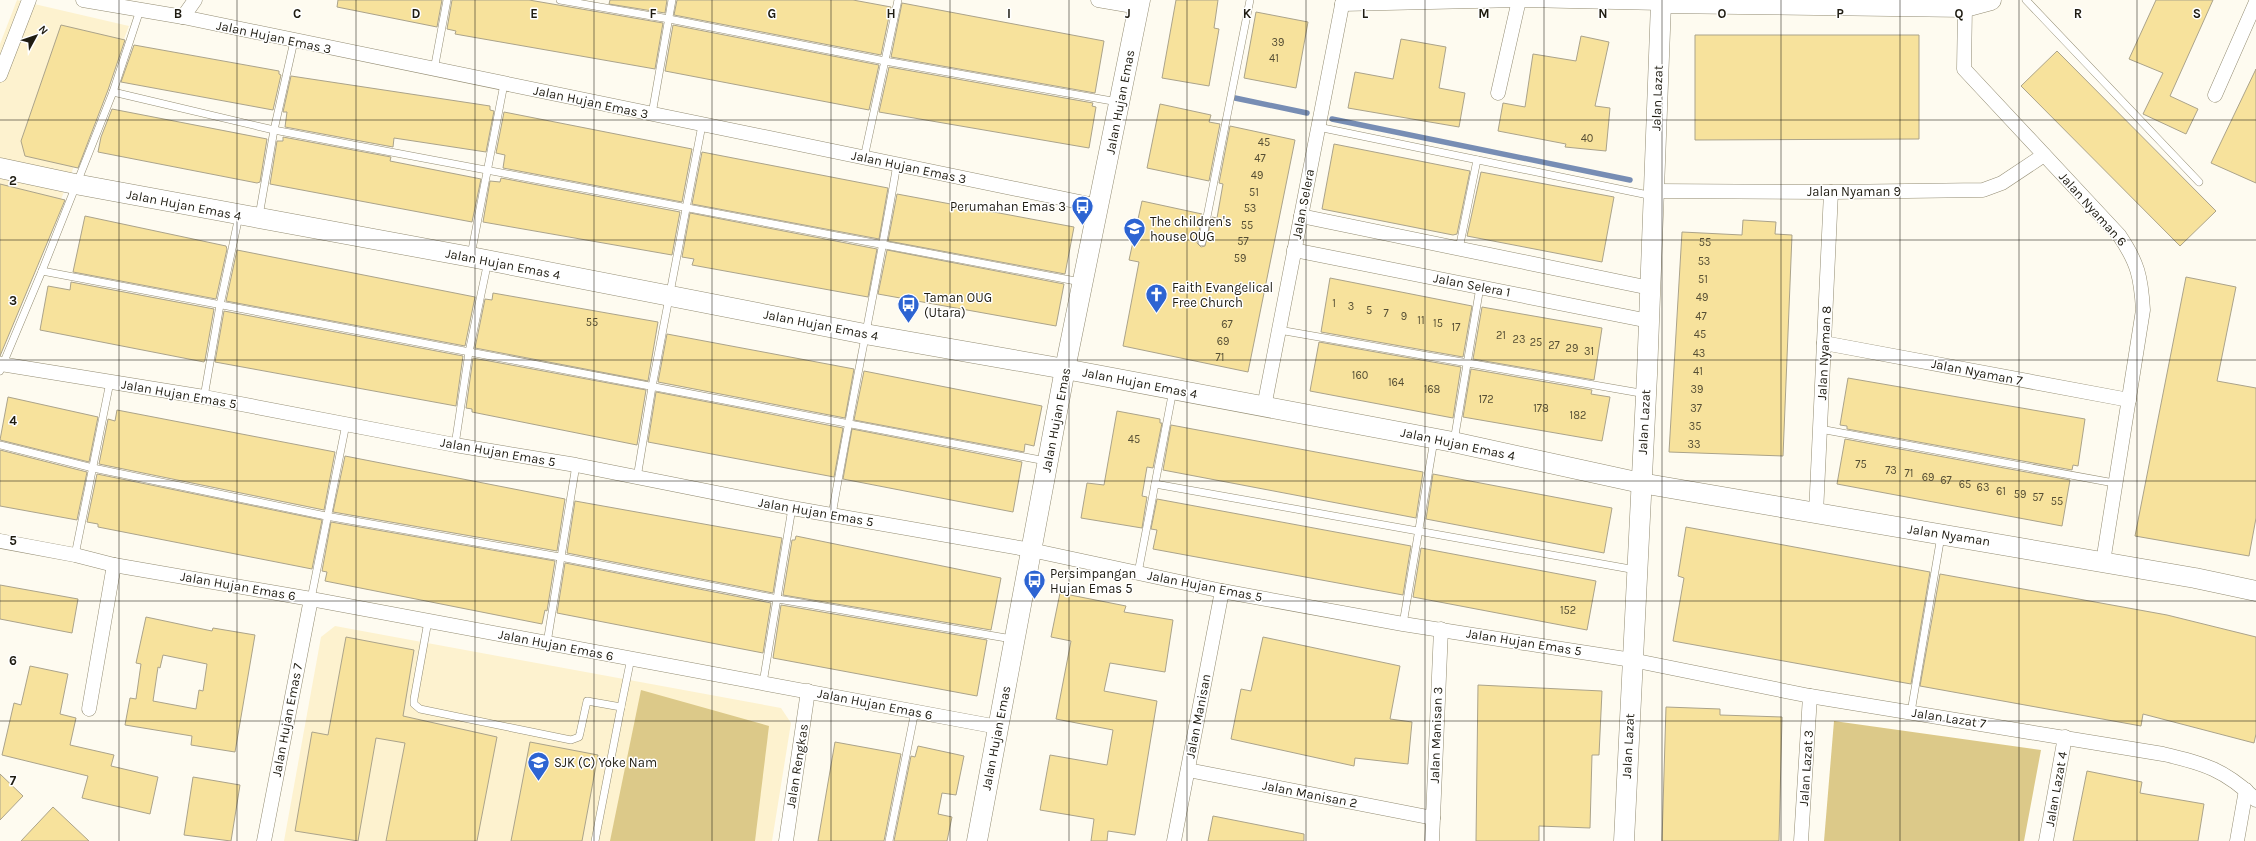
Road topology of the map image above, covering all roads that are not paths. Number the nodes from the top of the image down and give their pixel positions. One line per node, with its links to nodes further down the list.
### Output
1 (29, 0): 24 (street)
2 (83, 0): 19 (street, Jalan Hujan Emas 3)
3 (195, 0): 20 (street)
4 (447, 0): 25 (lane)
5 (560, 0): 21 (lane)
6 (672, 0): 21 (lane)
7 (898, 0): 23 (lane)
8 (1098, 0): 16 (street)
9 (1250, 0): 50 (lane)
10 (1528, 0): 13 (street); 17 (street); 28 (street)
11 (1991, 0): 18 (street)
12 (2026, 0): 41 (lane)
13 (1343, 2): 33 (street, Jalan Selera)
14 (1711, 2): 17 (street); 18 (street)
15 (2256, 2): 29 (street)
16 (1139, 3): 30 (street, Jalan Hujan Emas)
17 (1661, 3): 44 (street, Jalan Lazat)
18 (1965, 7): 35 (street, Jalan Nyaman 6)
19 (140, 10): 20 (street, Jalan Hujan Emas 3); 27 (lane)
20 (184, 17): 22 (street, Jalan Hujan Emas 3)
21 (669, 19): 23 (lane); 31 (lane)
22 (294, 41): 25 (street, Jalan Hujan Emas 3); 34 (lane)
23 (885, 62): 30 (lane); 36 (lane)
24 (1, 69)
25 (434, 70): 26 (street, Jalan Hujan Emas 3)
26 (504, 84): 31 (street, Jalan Hujan Emas 3); 40 (lane)
27 (113, 92): 34 (lane); 42 (lane)
28 (1498, 92)
29 (2215, 95)
30 (1120, 102): 45 (street, Jalan Hujan Emas)
31 (652, 114): 32 (street, Jalan Hujan Emas 3)
32 (702, 125): 36 (street, Jalan Hujan Emas 3); 46 (lane)
33 (1318, 127): 37 (lane); 48 (street, Jalan Selera)
34 (274, 130): 40 (lane); 49 (lane)
35 (2044, 155): 43 (street, Jalan Nyaman 9); 74 (street, Jalan Nyaman 6)
36 (864, 158): 38 (street, Jalan Hujan Emas 3)
37 (1477, 160): 44 (lane); 52 (lane)
38 (897, 164): 45 (street, Jalan Hujan Emas 3); 51 (lane)
39 (0, 168): 42 (street, Jalan Hujan Emas 4)
40 (488, 170): 46 (lane); 54 (lane)
41 (2199, 182)
42 (75, 184): 47 (street, Jalan Hujan Emas 4); 55 (lane)
43 (1832, 192): 44 (street, Jalan Nyaman 9); 64 (street, Jalan Nyaman 8)
44 (1654, 194): 58 (street, Jalan Lazat)
45 (1099, 206): 56 (street, Jalan Hujan Emas)
46 (685, 207): 51 (lane); 59 (lane)
47 (239, 216): 49 (street, Jalan Hujan Emas 4); 60 (lane)
48 (1301, 216): 52 (street); 53 (street, Jalan Selera)
49 (259, 218): 54 (street, Jalan Hujan Emas 4)
50 (1202, 242)
51 (884, 244): 56 (lane); 63 (lane)
52 (1459, 249): 58 (street)
53 (1294, 250): 57 (street, Jalan Selera 1); 62 (street, Jalan Selera)
54 (479, 259): 59 (street, Jalan Hujan Emas 4); 65 (lane)
55 (42, 271): 60 (lane); 67 (lane)
56 (1083, 282): 68 (street, Jalan Hujan Emas)
57 (1480, 287): 61 (street, Jalan Selera 1); 66 (lane)
58 (1650, 288): 61 (street, Jalan Lazat)
59 (669, 297): 63 (street, Jalan Hujan Emas 4); 70 (lane)
60 (220, 305): 65 (lane); 73 (lane)
61 (1649, 320): 72 (street, Jalan Lazat)
62 (1279, 330): 66 (lane); 75 (street, Jalan Selera)
63 (865, 334): 68 (street, Jalan Hujan Emas 4); 76 (lane)
64 (1824, 343): 74 (street, Jalan Nyaman 7); 78 (street, Jalan Nyaman 8)
65 (469, 352): 70 (lane); 81 (lane)
66 (1468, 363): 72 (lane); 79 (lane)
67 (1, 367): 69 (street, Jalan Hujan Emas 5)
68 (1065, 369): 71 (street, Jalan Hujan Emas 4); 82 (street, Jalan Hujan Emas)
69 (110, 382): 73 (street, Jalan Hujan Emas 5); 84 (lane)
70 (652, 387): 76 (lane); 85 (lane)
71 (1174, 390): 75 (street, Jalan Hujan Emas 4); 88 (lane)
72 (1646, 394): 86 (street, Jalan Lazat)
73 (204, 397): 77 (street, Jalan Hujan Emas 5)
74 (2129, 400): 87 (street, Jalan Nyaman 6)
75 (1264, 407): 79 (street, Jalan Hujan Emas 4)
76 (848, 423): 82 (lane); 91 (lane)
77 (346, 424): 81 (street, Jalan Hujan Emas 5); 92 (lane)
78 (1820, 429): 87 (lane); 90 (street, Jalan Nyaman 8)
79 (1444, 441): 86 (street, Jalan Hujan Emas 4); 93 (lane)
80 (0, 445): 84 (lane)
81 (454, 445): 83 (street, Jalan Hujan Emas 5)
82 (1048, 462): 96 (street, Jalan Hujan Emas)
83 (576, 465): 85 (street, Jalan Hujan Emas 5); 98 (lane)
84 (93, 468): 92 (lane); 97 (lane)
85 (637, 478): 89 (street, Jalan Hujan Emas 5)
86 (1641, 483): 90 (street, Jalan Nyaman); 101 (street, Jalan Lazat)
87 (2114, 483): 99 (street, Jalan Nyaman 6)
88 (1155, 484): 93 (lane); 102 (lane)
89 (792, 508): 91 (street, Jalan Hujan Emas 5); 106 (lane)
90 (1816, 514): 94 (street, Jalan Nyaman)
91 (832, 515): 96 (street, Jalan Hujan Emas 5)
92 (326, 516): 98 (lane); 105 (lane)
93 (1418, 531): 101 (lane); 108 (lane)
94 (1942, 534): 99 (street, Jalan Nyaman); 120 (lane)
95 (0, 541): 97 (street, Jalan Hujan Emas 6)
96 (1031, 550): 102 (street, Jalan Hujan Emas 5); 110 (street, Jalan Hujan Emas)
97 (75, 555): 100 (street, Jalan Hujan Emas 6)
98 (560, 557): 106 (lane); 111 (lane)
99 (2104, 562): 104 (street, Jalan Nyaman)
100 (114, 564): 105 (street, Jalan Hujan Emas 6); 118 (street)
101 (1637, 570): 113 (street, Jalan Lazat)
102 (1138, 573): 103 (street, Jalan Hujan Emas 5)
103 (1222, 591): 108 (street, Jalan Hujan Emas 5); 123 (street, Jalan Manisan)
104 (2256, 591)
105 (311, 599): 107 (street, Jalan Hujan Emas 6); 127 (street, Jalan Hujan Emas 7)
106 (778, 599): 110 (lane); 114 (lane)
107 (428, 621): 111 (street, Jalan Hujan Emas 6); 117 (lane)
108 (1403, 624): 109 (street, Jalan Hujan Emas 5)
109 (1441, 629): 113 (street, Jalan Hujan Emas 5); 126 (street, Jalan Manisan 3)
110 (1015, 640): 121 (street, Jalan Hujan Emas)
111 (547, 643): 112 (street, Jalan Hujan Emas 6)
112 (631, 658): 114 (street, Jalan Hujan Emas 6); 117 (lane)
113 (1632, 660): 116 (street, Jalan Lazat 7); 134 (street, Jalan Lazat)
114 (763, 683): 115 (street, Jalan Hujan Emas 6)
115 (808, 692): 119 (street, Jalan Hujan Emas 6); 129 (street, Jalan Rengkas)
116 (1810, 696): 120 (street, Jalan Lazat 7); 135 (street, Jalan Lazat 3)
117 (621, 707): 128 (lane)
118 (89, 709)
119 (915, 711): 121 (street, Jalan Hujan Emas 6); 130 (lane)
120 (1911, 712): 122 (street, Jalan Lazat 7)
121 (998, 727): 131 (street, Jalan Hujan Emas)
122 (2065, 737): 124 (street, Jalan Lazat 7); 136 (street, Jalan Lazat 4)
123 (1188, 770): 126 (street, Jalan Manisan 2); 132 (street, Jalan Manisan)
124 (2246, 790): 125 (street, Jalan Lazat 7); 137 (street)
125 (2256, 800)
126 (1433, 818): 133 (street, Jalan Manisan 3)
127 (264, 841)
128 (595, 841)
129 (786, 841)
130 (889, 841)
131 (977, 841)
132 (1174, 841)
133 (1432, 841)
134 (1624, 841)
135 (1801, 841)
136 (2046, 841)
137 (2237, 841)

